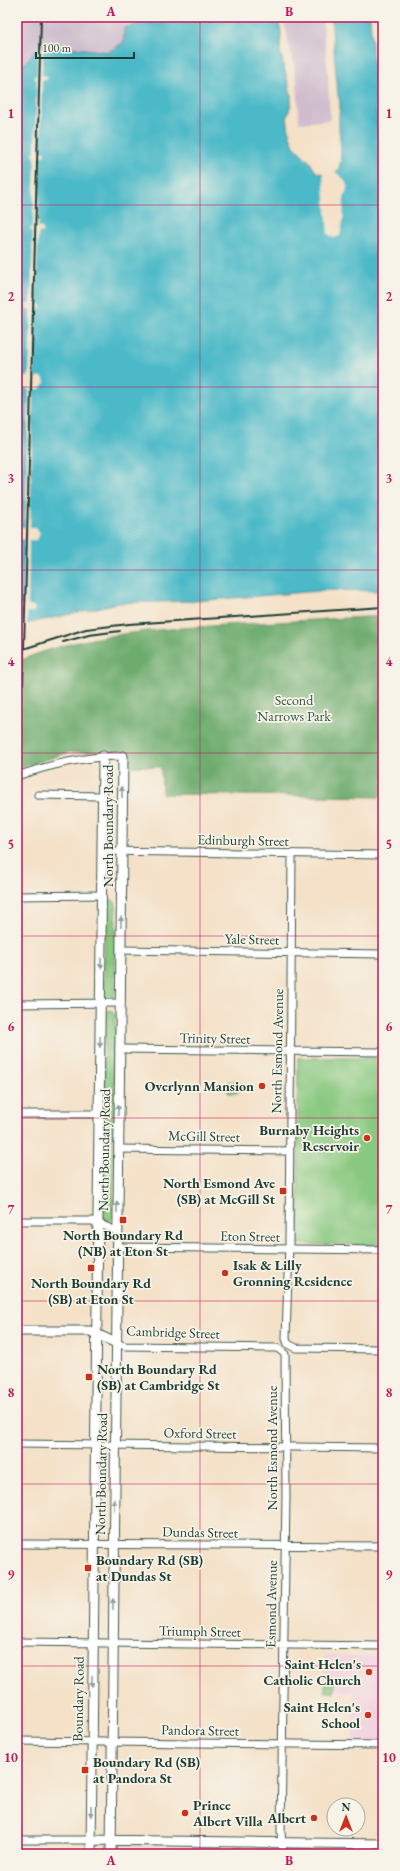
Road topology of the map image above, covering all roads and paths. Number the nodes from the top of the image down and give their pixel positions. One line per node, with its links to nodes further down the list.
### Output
1 (103, 756): 2 (street); 3 (street); 5 (street, North Boundary Road)
2 (123, 756): 7 (street, North Boundary Road, one-way to 2)
3 (17, 776)
4 (38, 795): 5 (street)
5 (102, 796): 6 (street, North Boundary Road)
6 (102, 851): 7 (street, Edinburgh Street); 10 (street, North Boundary Road)
7 (122, 852): 8 (street, Edinburgh Street); 12 (street, North Boundary Road, one-way to 7)
8 (292, 854): 9 (street, Edinburgh Street); 13 (street, North Esmond Avenue)
9 (383, 855)
10 (101, 895): 11 (street); 15 (street, North Boundary Road, one-way to 15)
11 (17, 896)
12 (121, 950): 13 (street, Yale Street); 16 (street, North Boundary Road)
13 (291, 952): 14 (street, Yale Street); 19 (street, North Esmond Avenue)
14 (383, 954)
15 (100, 1003): 16 (street); 17 (street); 22 (street, North Boundary Road, one-way to 22)
16 (120, 1003): 18 (street, North Boundary Road)
17 (17, 1004)
18 (120, 1050): 19 (street, Trinity Street); 23 (street, North Boundary Road, one-way to 18)
19 (290, 1052): 20 (street, Trinity Street); 24 (street, North Esmond Avenue)
20 (383, 1052)
21 (17, 1114): 22 (street)
22 (99, 1114): 26 (street, North Boundary Road)
23 (118, 1149): 24 (street, McGill Street); 27 (street, North Boundary Road, one-way to 23)
24 (289, 1151): 29 (street, North Esmond Avenue)
25 (17, 1221): 26 (street)
26 (98, 1223): 27 (street); 32 (street, North Boundary Road)
27 (117, 1231): 28 (street, North Boundary Road)
28 (117, 1247): 29 (street, Eton Street); 33 (street, North Boundary Road)
29 (288, 1249): 30 (street, Eton Street); 34 (street, North Esmond Avenue)
30 (383, 1250)
31 (17, 1331): 32 (street, Cambridge Street)
32 (97, 1335): 33 (street, Cambridge Street); 37 (street, North Boundary Road)
33 (116, 1343): 35 (street, Cambridge Street); 38 (street, North Boundary Road)
34 (383, 1349)
35 (282, 1351): 39 (street, North Esmond Avenue)
36 (17, 1444): 37 (street, Oxford Street)
37 (96, 1444): 38 (street, Oxford Street); 42 (street, North Boundary Road)
38 (115, 1445): 39 (street, Oxford Street); 43 (street, North Boundary Road, one-way to 38)
39 (286, 1447): 40 (street, Oxford Street); 44 (street, North Esmond Avenue)
40 (383, 1448)
41 (17, 1544): 42 (street, Dundas Street)
42 (95, 1544): 43 (street, Dundas Street); 47 (street, Boundary Road)
43 (114, 1544): 44 (street, Dundas Street); 48 (street, one-way to 43)
44 (285, 1546): 45 (street, Dundas Street); 49 (street, Esmond Avenue)
45 (383, 1546)
46 (17, 1642): 47 (street, Triumph Street)
47 (93, 1642): 48 (street, Triumph Street); 52 (street, Boundary Road, one-way to 52)
48 (113, 1643): 49 (street, Triumph Street); 53 (street)
49 (284, 1645): 50 (street, Triumph Street); 54 (street, Esmond Avenue)
50 (383, 1646)
51 (17, 1741): 52 (street, Pandora Street)
52 (92, 1742): 53 (street, Pandora Street); 57 (street, Boundary Road, one-way to 57)
53 (112, 1742): 54 (street, Pandora Street); 58 (street)
54 (282, 1744): 55 (street, Pandora Street); 59 (street, Esmond Avenue)
55 (383, 1745)
56 (17, 1840): 57 (street)
57 (91, 1840): 58 (street); 61 (street, Boundary Road)
58 (111, 1840): 59 (street); 62 (street)
59 (283, 1842): 60 (street); 63 (street, Esmond Avenue)
60 (383, 1844)
61 (91, 1854)
62 (111, 1854)
63 (283, 1854)

